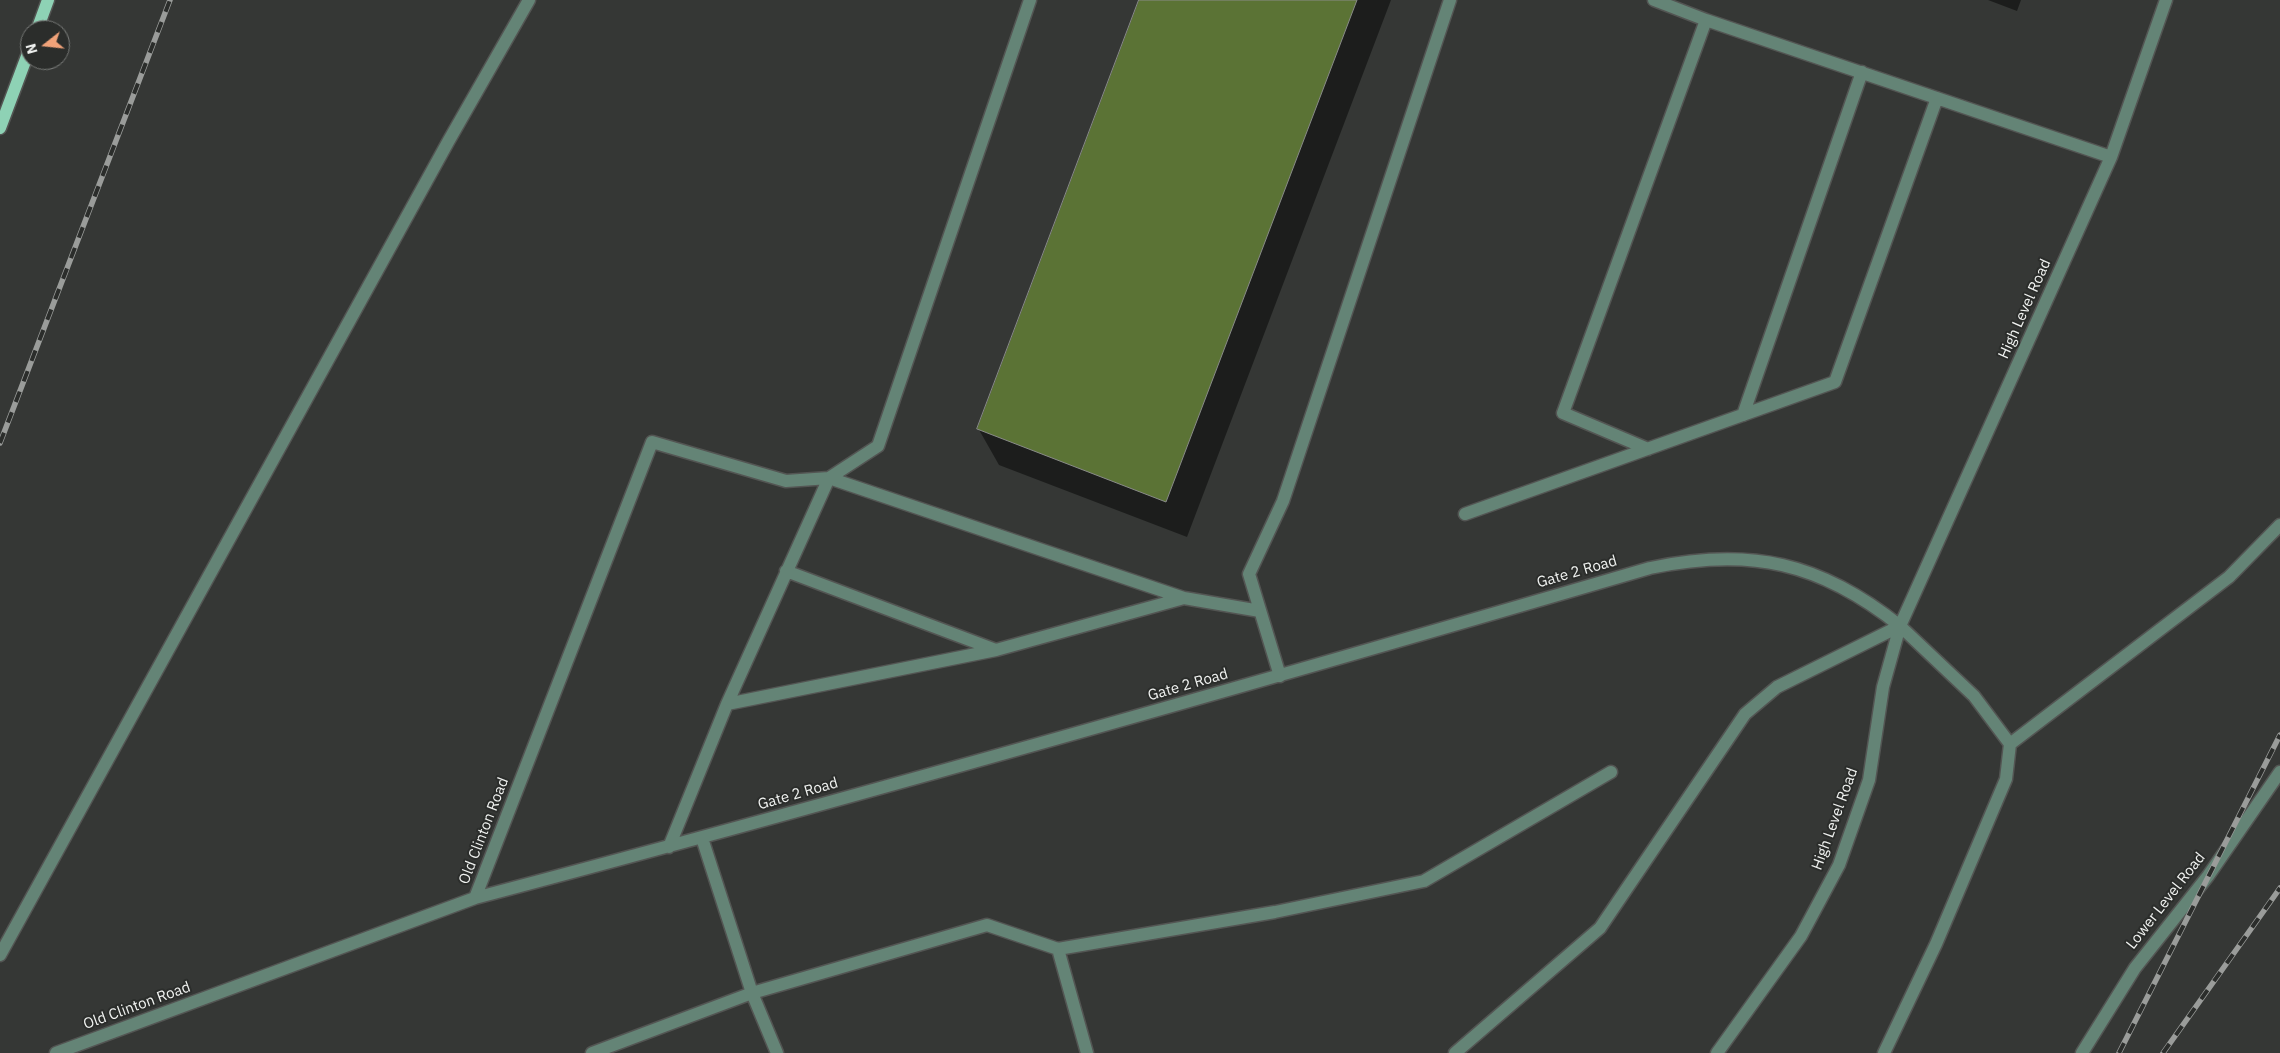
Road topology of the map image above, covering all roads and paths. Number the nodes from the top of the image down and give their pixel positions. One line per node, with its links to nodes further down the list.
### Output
1 (48, 0): 7 (main road)
2 (529, 0): 33 (lane)
3 (1030, 0): 16 (lane)
4 (1450, 0): 21 (lane)
5 (1654, 0): 8 (lane)
6 (2166, 0): 13 (lane, High Level Road)
7 (41, 20)
8 (1706, 20): 10 (lane); 15 (lane)
9 (22, 70): 12 (main road)
10 (1862, 72): 11 (lane); 14 (lane)
11 (1937, 98): 13 (lane); 14 (lane)
12 (0, 128)
13 (2111, 157): 22 (lane, High Level Road)
14 (1743, 415): 15 (lane)
15 (1648, 449): 17 (lane)
16 (829, 478): 19 (lane); 20 (lane); 31 (lane, Old Clinton Road)
17 (1465, 514)
18 (2280, 525): 26 (lane)
19 (786, 571): 23 (lane); 25 (lane)
20 (1184, 598): 21 (lane); 23 (lane)
21 (1260, 610): 24 (lane)
22 (1900, 626): 24 (lane, Gate 2 Road); 26 (lane); 39 (lane); 40 (lane, High Level Road)
23 (996, 650): 25 (lane)
24 (1280, 676): 29 (lane, Gate 2 Road)
25 (727, 704): 30 (lane)
26 (2010, 744): 41 (lane)
27 (1611, 772): 32 (lane)
28 (2280, 772): 42 (lane, Lower Level Road)
29 (702, 838): 30 (lane, Gate 2 Road); 34 (lane)
30 (669, 847): 31 (lane, Gate 2 Road)
31 (475, 898): 35 (lane, Old Clinton Road)
32 (1058, 949): 34 (lane); 38 (lane)
33 (0, 955)
34 (752, 992): 36 (lane); 37 (lane)
35 (56, 1053)
36 (592, 1053)
37 (777, 1053)
38 (1087, 1053)
39 (1455, 1053)
40 (1717, 1053)
41 (1884, 1053)
42 (2082, 1053)

